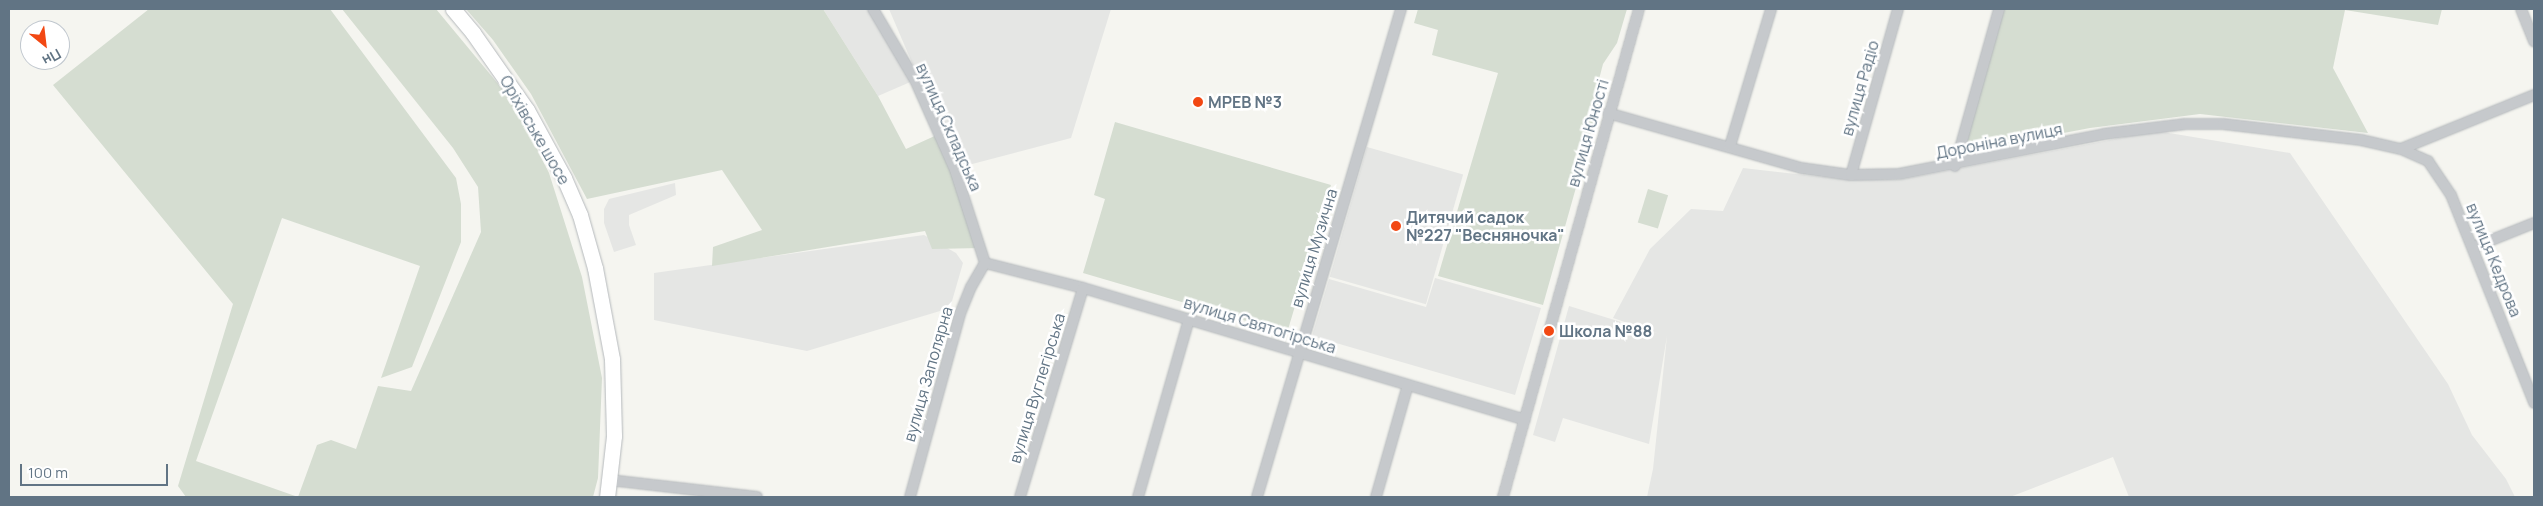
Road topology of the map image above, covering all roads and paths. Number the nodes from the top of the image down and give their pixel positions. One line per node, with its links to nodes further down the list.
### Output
1 (453, 9): 25 (highway, Оріхівське шосе)
2 (873, 9): 18 (street, вулиця Складська)
3 (1401, 9): 21 (street, вулиця Музична)
4 (1639, 9): 11 (street, вулиця Юності)
5 (1771, 9): 12 (street)
6 (1898, 9): 15 (street, вулиця Радіо)
7 (1999, 9): 14 (street)
8 (2521, 9): 9 (street)
9 (2534, 42)
10 (2534, 95): 13 (street)
11 (1608, 113): 12 (street, Дороніна вулиця); 24 (street, вулиця Юності)
12 (1730, 146): 15 (street, Дороніна вулиця)
13 (2401, 149): 14 (street, Дороніна вулиця); 17 (street, вулиця Кедрова)
14 (1955, 166): 15 (street, Дороніна вулиця)
15 (1851, 175)
16 (2534, 223): 17 (street)
17 (2474, 247): 23 (street, вулиця Кедрова)
18 (985, 263): 19 (street, вулиця Святогірська); 28 (street, вулиця Заполярна)
19 (1083, 288): 20 (street, вулиця Святогірська); 29 (street, вулиця Вуглегірська)
20 (1188, 320): 21 (street, вулиця Святогірська); 30 (street)
21 (1298, 352): 22 (street, вулиця Святогірська); 31 (street, вулиця Музична)
22 (1408, 385): 24 (street, вулиця Святогірська); 32 (street)
23 (2534, 403)
24 (1525, 420): 33 (street, вулиця Юності)
25 (610, 480): 26 (highway, Оріхівське шосе); 27 (street)
26 (607, 497)
27 (757, 497)
28 (910, 497)
29 (1020, 497)
30 (1138, 497)
31 (1257, 497)
32 (1376, 497)
33 (1503, 497)

